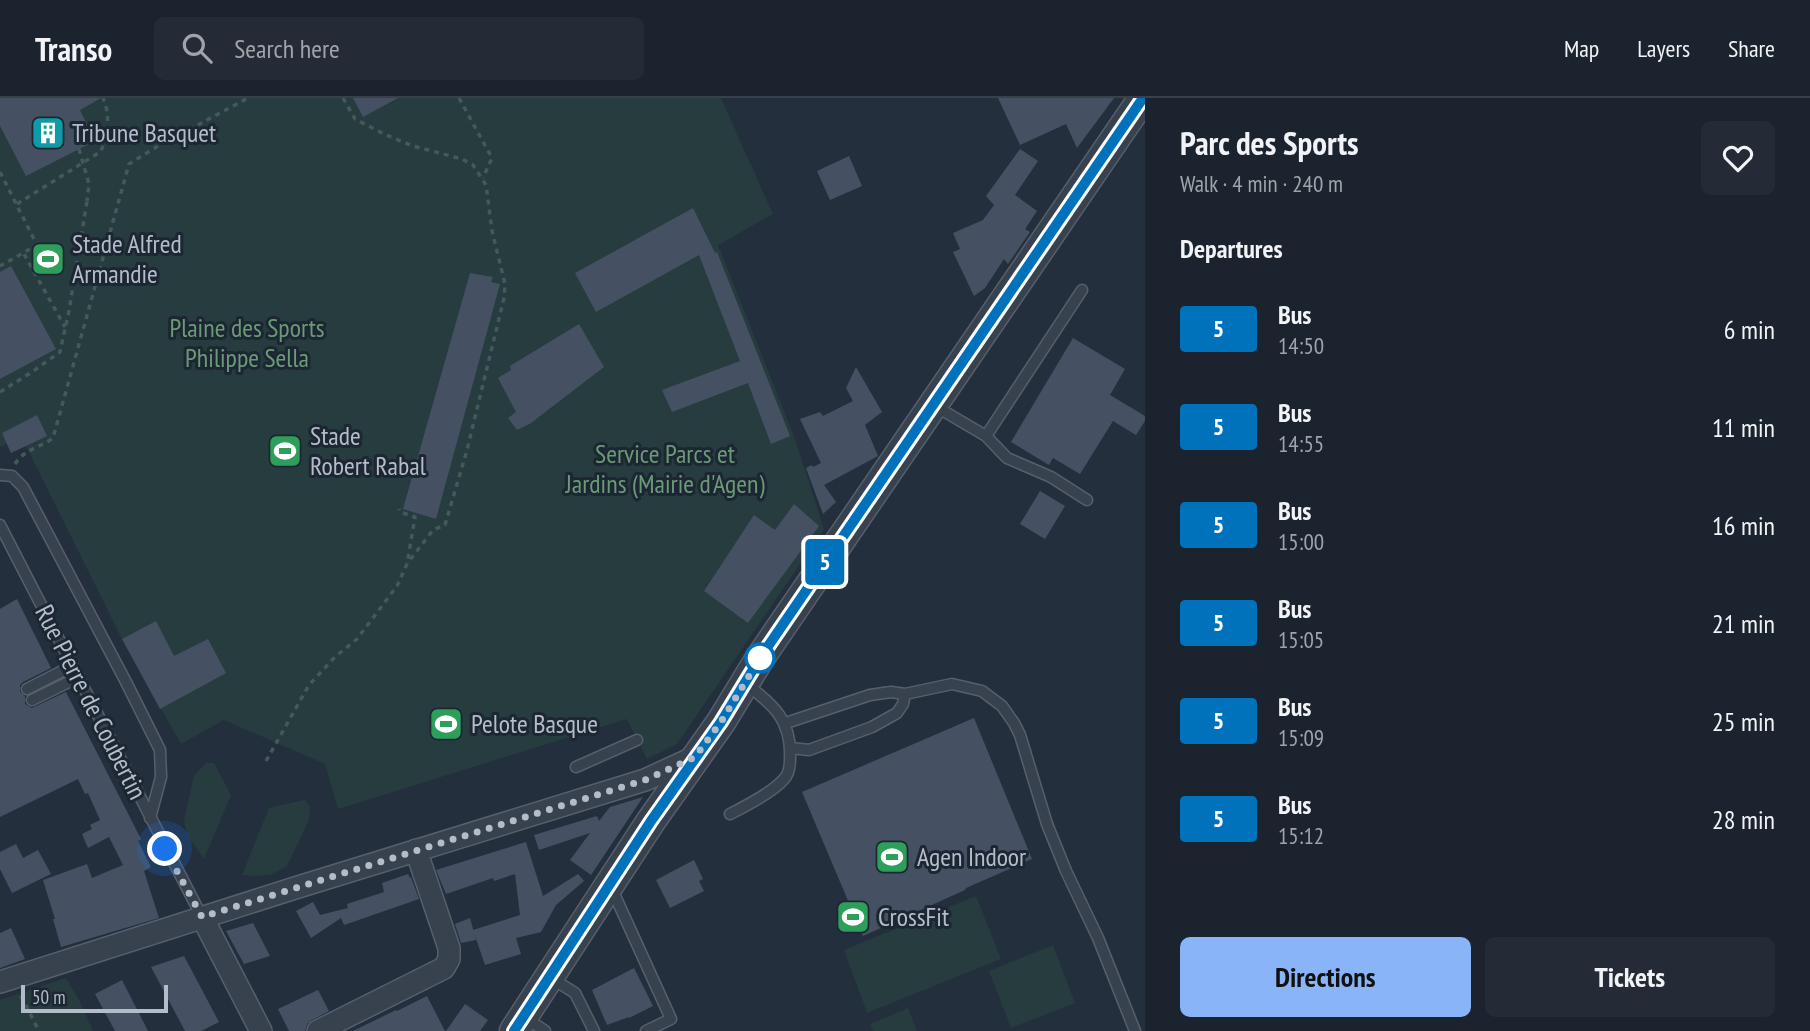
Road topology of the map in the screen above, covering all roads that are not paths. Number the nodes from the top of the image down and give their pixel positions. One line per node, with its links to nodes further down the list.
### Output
1 (1143, 98): 3 (street)
2 (1082, 290): 4 (lane)
3 (933, 405): 4 (lane); 10 (street)
4 (986, 436): 6 (lane)
5 (0, 475): 18 (lane)
6 (1087, 500)
7 (0, 525): 8 (lane, Rue Pierre de Coubertin)
8 (72, 666): 9 (lane, Rue Pierre de Coubertin); 9 (lane)
9 (79, 677): 18 (lane, Rue Pierre de Coubertin)
10 (745, 683): 12 (lane); 15 (street)
11 (905, 694): 12 (lane); 14 (lane); 29 (lane)
12 (786, 723): 14 (lane)
13 (637, 740): 16 (lane)
14 (791, 748): 17 (lane)
15 (695, 757): 19 (street); 20 (street)
16 (576, 767)
17 (730, 814)
18 (150, 818): 21 (lane, Rue Pierre de Coubertin)
19 (416, 850): 21 (street); 26 (street)
20 (610, 885): 22 (street); 28 (lane)
21 (202, 917): 23 (street); 25 (street)
22 (550, 977): 24 (street); 27 (lane)
23 (6, 981)
24 (528, 1026)
25 (261, 1031)
26 (318, 1031)
27 (594, 1031)
28 (646, 1031)
29 (1135, 1031)

